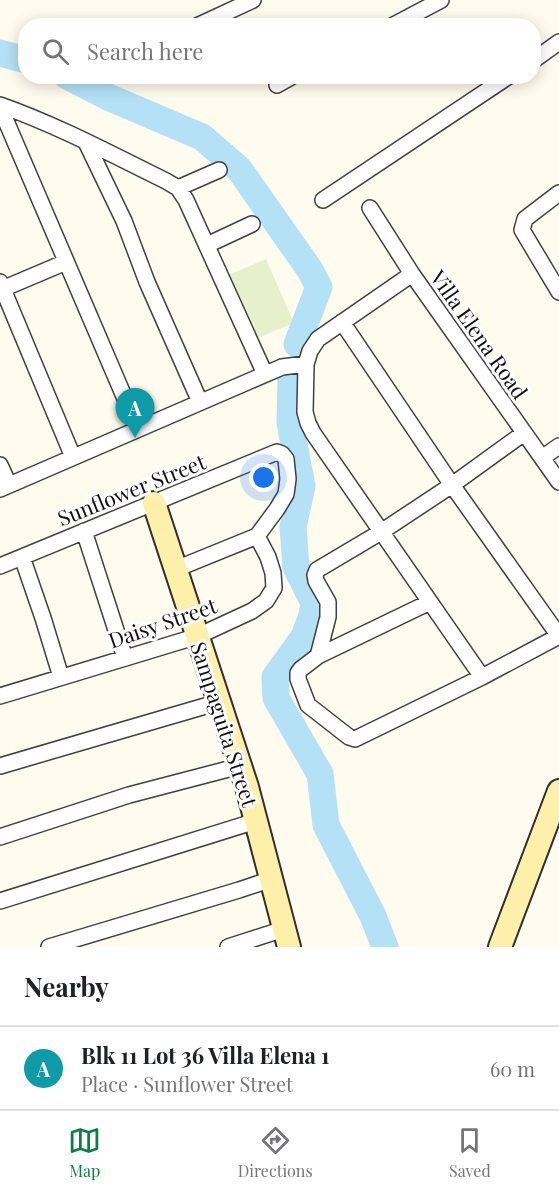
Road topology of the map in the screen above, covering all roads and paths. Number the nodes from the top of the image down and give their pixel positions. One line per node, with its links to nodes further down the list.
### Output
1 (253, 0): 3 (street)
2 (441, 0): 4 (street)
3 (214, 18)
4 (407, 18)
5 (559, 42): 6 (street)
6 (541, 55)
7 (497, 84): 13 (street)
8 (0, 106): 9 (street); 17 (street)
9 (86, 142): 11 (street); 24 (street)
10 (219, 170): 11 (street)
11 (178, 188): 16 (street)
12 (559, 193): 20 (street)
13 (323, 200)
14 (370, 208): 18 (street, Villa Elena Road)
15 (252, 224): 16 (street)
16 (207, 245): 23 (street)
17 (66, 262): 19 (street); 25 (street)
18 (412, 274): 21 (street); 26 (street, Villa Elena Road)
19 (1, 287): 28 (street)
20 (559, 292)
21 (342, 322): 22 (street); 32 (street)
22 (302, 364): 23 (street); 36 (street)
23 (265, 374): 24 (street)
24 (200, 402): 25 (street)
25 (138, 429): 28 (street)
26 (524, 433): 29 (street, Villa Elena Road); 32 (street)
27 (559, 446): 29 (street)
28 (73, 457): 33 (street)
29 (542, 458): 31 (street, Villa Elena Road)
30 (0, 465): 33 (street)
31 (559, 482)
32 (452, 485): 36 (street); 43 (street)
33 (4, 487)
34 (154, 502): 35 (street, Sunflower Street); 37 (street, Sunflower Street); 40 (street, Sampaguita Street)
35 (84, 531): 38 (street, Sunflower Street); 45 (street)
36 (381, 532): 41 (street); 44 (street)
37 (257, 536): 40 (street); 42 (street, Daisy Street)
38 (22, 556): 39 (street, Sunflower Street); 46 (street)
39 (0, 567)
40 (176, 570): 42 (street, Sampaguita Street)
41 (430, 602): 44 (street); 47 (street)
42 (198, 636): 45 (street, Daisy Street); 49 (street, Sampaguita Street)
43 (559, 636): 47 (street)
44 (318, 656): 47 (street)
45 (125, 658): 46 (street, Daisy Street)
46 (62, 677): 48 (street, Daisy Street)
47 (482, 677)
48 (0, 696)
49 (219, 702): 50 (street); 51 (street, Sampaguita Street)
50 (0, 766)
51 (240, 766): 53 (street, Sampaguita Street); 54 (street)
52 (559, 790): 60 (street)
53 (256, 821): 55 (street, Sampaguita Street); 56 (street)
54 (0, 837)
55 (272, 879): 57 (street, Sampaguita Street); 58 (street)
56 (0, 901)
57 (287, 938): 59 (street)
58 (49, 947)
59 (228, 947)
60 (500, 947)

